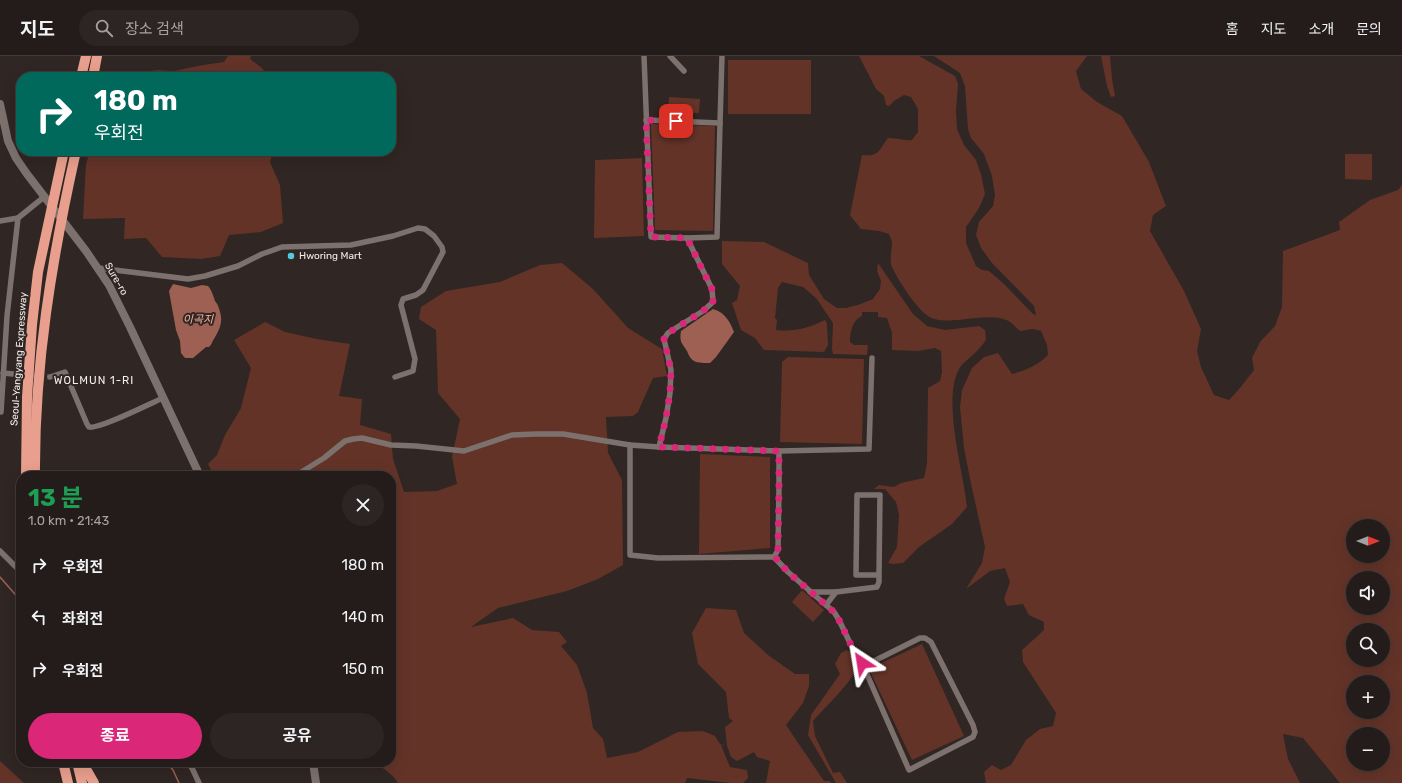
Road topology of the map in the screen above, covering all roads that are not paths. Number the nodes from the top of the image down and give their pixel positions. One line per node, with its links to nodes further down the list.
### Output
1 (86, 56): 7 (highway)
2 (97, 56): 8 (highway)
3 (644, 56): 10 (street)
4 (670, 56): 6 (street)
5 (722, 56): 11 (street)
6 (684, 71)
7 (82, 72)
8 (93, 72)
9 (0, 104): 14 (main road, Sure-ro)
10 (646, 120): 11 (street); 17 (street)
11 (720, 122): 17 (street)
12 (63, 156): 29 (highway, Seoul-Yangyang Expressway)
13 (75, 156): 30 (highway)
14 (44, 197): 15 (street); 18 (main road, Sure-ro)
15 (18, 218): 16 (street); 20 (street)
16 (0, 221)
17 (687, 238): 27 (street)
18 (98, 268): 22 (street); 24 (main road, Sure-ro)
19 (872, 358): 28 (street)
20 (4, 373): 21 (street); 25 (street)
21 (13, 374)
22 (395, 376)
23 (50, 377): 24 (street)
24 (163, 398): 31 (main road, Sure-ro)
25 (1, 412)
26 (630, 446): 27 (street); 32 (street); 34 (street)
27 (659, 447): 28 (street)
28 (779, 451): 34 (street)
29 (26, 471)
30 (35, 471)
31 (198, 471)
32 (303, 471)
33 (0, 551): 35 (street)
34 (774, 556): 37 (street)
35 (16, 567)
36 (880, 575): 36 (street); 38 (street)
37 (810, 592): 38 (street); 39 (street)
38 (836, 592): 39 (street)
39 (826, 605): 40 (street)
40 (864, 666): 40 (street)
41 (64, 767): 46 (highway)
42 (78, 767): 47 (highway)
43 (85, 767): 48 (highway)
44 (191, 767): 49 (street)
45 (314, 767): 50 (main road)
46 (68, 783)
47 (82, 783)
48 (94, 783)
49 (199, 783)
50 (316, 783)

